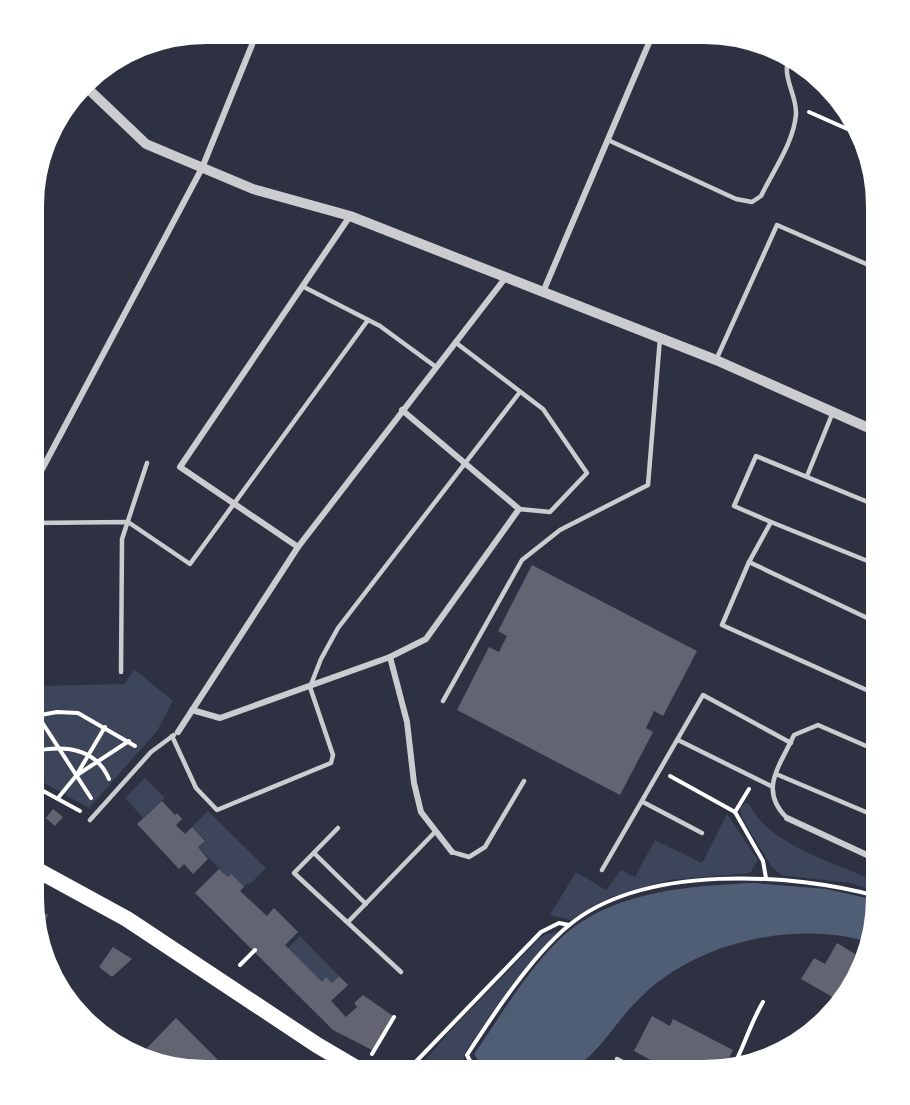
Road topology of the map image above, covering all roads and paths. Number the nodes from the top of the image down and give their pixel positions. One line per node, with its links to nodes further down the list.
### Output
1 (254, 41): 8 (street)
2 (649, 41): 7 (street)
3 (789, 64): 5 (lane)
4 (89, 90): 8 (street)
5 (796, 106): 6 (path); 7 (lane)
6 (851, 130)
7 (608, 140): 13 (street)
8 (202, 168): 9 (street); 25 (street)
9 (350, 216): 11 (street); 12 (street)
10 (870, 266): 17 (lane)
11 (506, 277): 13 (street); 16 (street)
12 (302, 286): 14 (lane); 28 (street)
13 (543, 292): 15 (street)
14 (369, 320): 18 (lane); 28 (lane)
15 (660, 338): 17 (street); 41 (lane)
16 (455, 342): 18 (street); 19 (lane)
17 (716, 360): 21 (street)
18 (436, 367): 20 (street)
19 (520, 392): 24 (lane); 29 (lane)
20 (402, 410): 24 (street); 33 (street)
21 (833, 412): 22 (street); 26 (lane)
22 (870, 428)
23 (147, 463): 30 (lane)
24 (466, 463): 29 (street); 39 (lane)
25 (40, 473)
26 (807, 476): 27 (lane); 31 (lane)
27 (870, 503)
28 (234, 504): 30 (lane); 33 (street)
29 (519, 509): 37 (street)
30 (128, 522): 32 (lane); 38 (lane)
31 (771, 522): 34 (lane); 35 (lane)
32 (40, 523)
33 (298, 547): 42 (street)
34 (749, 562): 36 (lane); 40 (lane)
35 (869, 562)
36 (869, 619)
37 (390, 657): 39 (street); 72 (street)
38 (121, 672)
39 (310, 687): 42 (street); 46 (lane)
40 (869, 691)
41 (443, 700)
42 (192, 710): 46 (street)
43 (40, 716): 45 (path)
44 (40, 719): 52 (path)
45 (105, 727): 48 (path); 54 (path)
46 (175, 734): 70 (lane)
47 (678, 740): 49 (lane); 56 (lane); 61 (lane)
48 (129, 741): 50 (path); 55 (path)
49 (791, 743): 51 (lane); 57 (lane)
50 (135, 746)
51 (869, 747)
52 (58, 748): 53 (path); 54 (path); 58 (path)
53 (40, 751)
54 (89, 755): 55 (path); 58 (path)
55 (99, 762): 58 (path); 59 (path)
56 (660, 770): 65 (lane); 67 (path)
57 (776, 774): 61 (lane); 68 (lane)
58 (76, 776): 63 (path); 64 (path)
59 (109, 779)
60 (524, 782): 74 (lane)
61 (771, 786): 67 (path); 69 (lane)
62 (40, 789): 63 (path)
63 (58, 798): 66 (path)
64 (91, 798)
65 (643, 802): 73 (lane); 77 (lane)
66 (80, 811)
67 (735, 812): 79 (path)
68 (869, 813)
69 (787, 818): 76 (street)
70 (90, 820)
71 (338, 828): 75 (lane)
72 (435, 832): 74 (street); 81 (lane)
73 (702, 832)
74 (452, 852)
75 (314, 853): 81 (lane); 82 (lane)
76 (869, 856)
77 (602, 870)
78 (40, 871): 92 (highway)
79 (766, 878): 80 (path); 83 (path)
80 (869, 894)
81 (366, 904): 82 (lane)
82 (348, 922): 86 (lane)
83 (569, 925): 93 (path); 94 (path)
84 (255, 950): 85 (path)
85 (240, 965)
86 (401, 972)
87 (763, 1002): 91 (path)
88 (394, 1017): 89 (path)
89 (372, 1054)
90 (617, 1059): 95 (lane)
91 (737, 1061)
92 (349, 1064)
93 (414, 1064)
94 (472, 1064)
95 (626, 1064)

